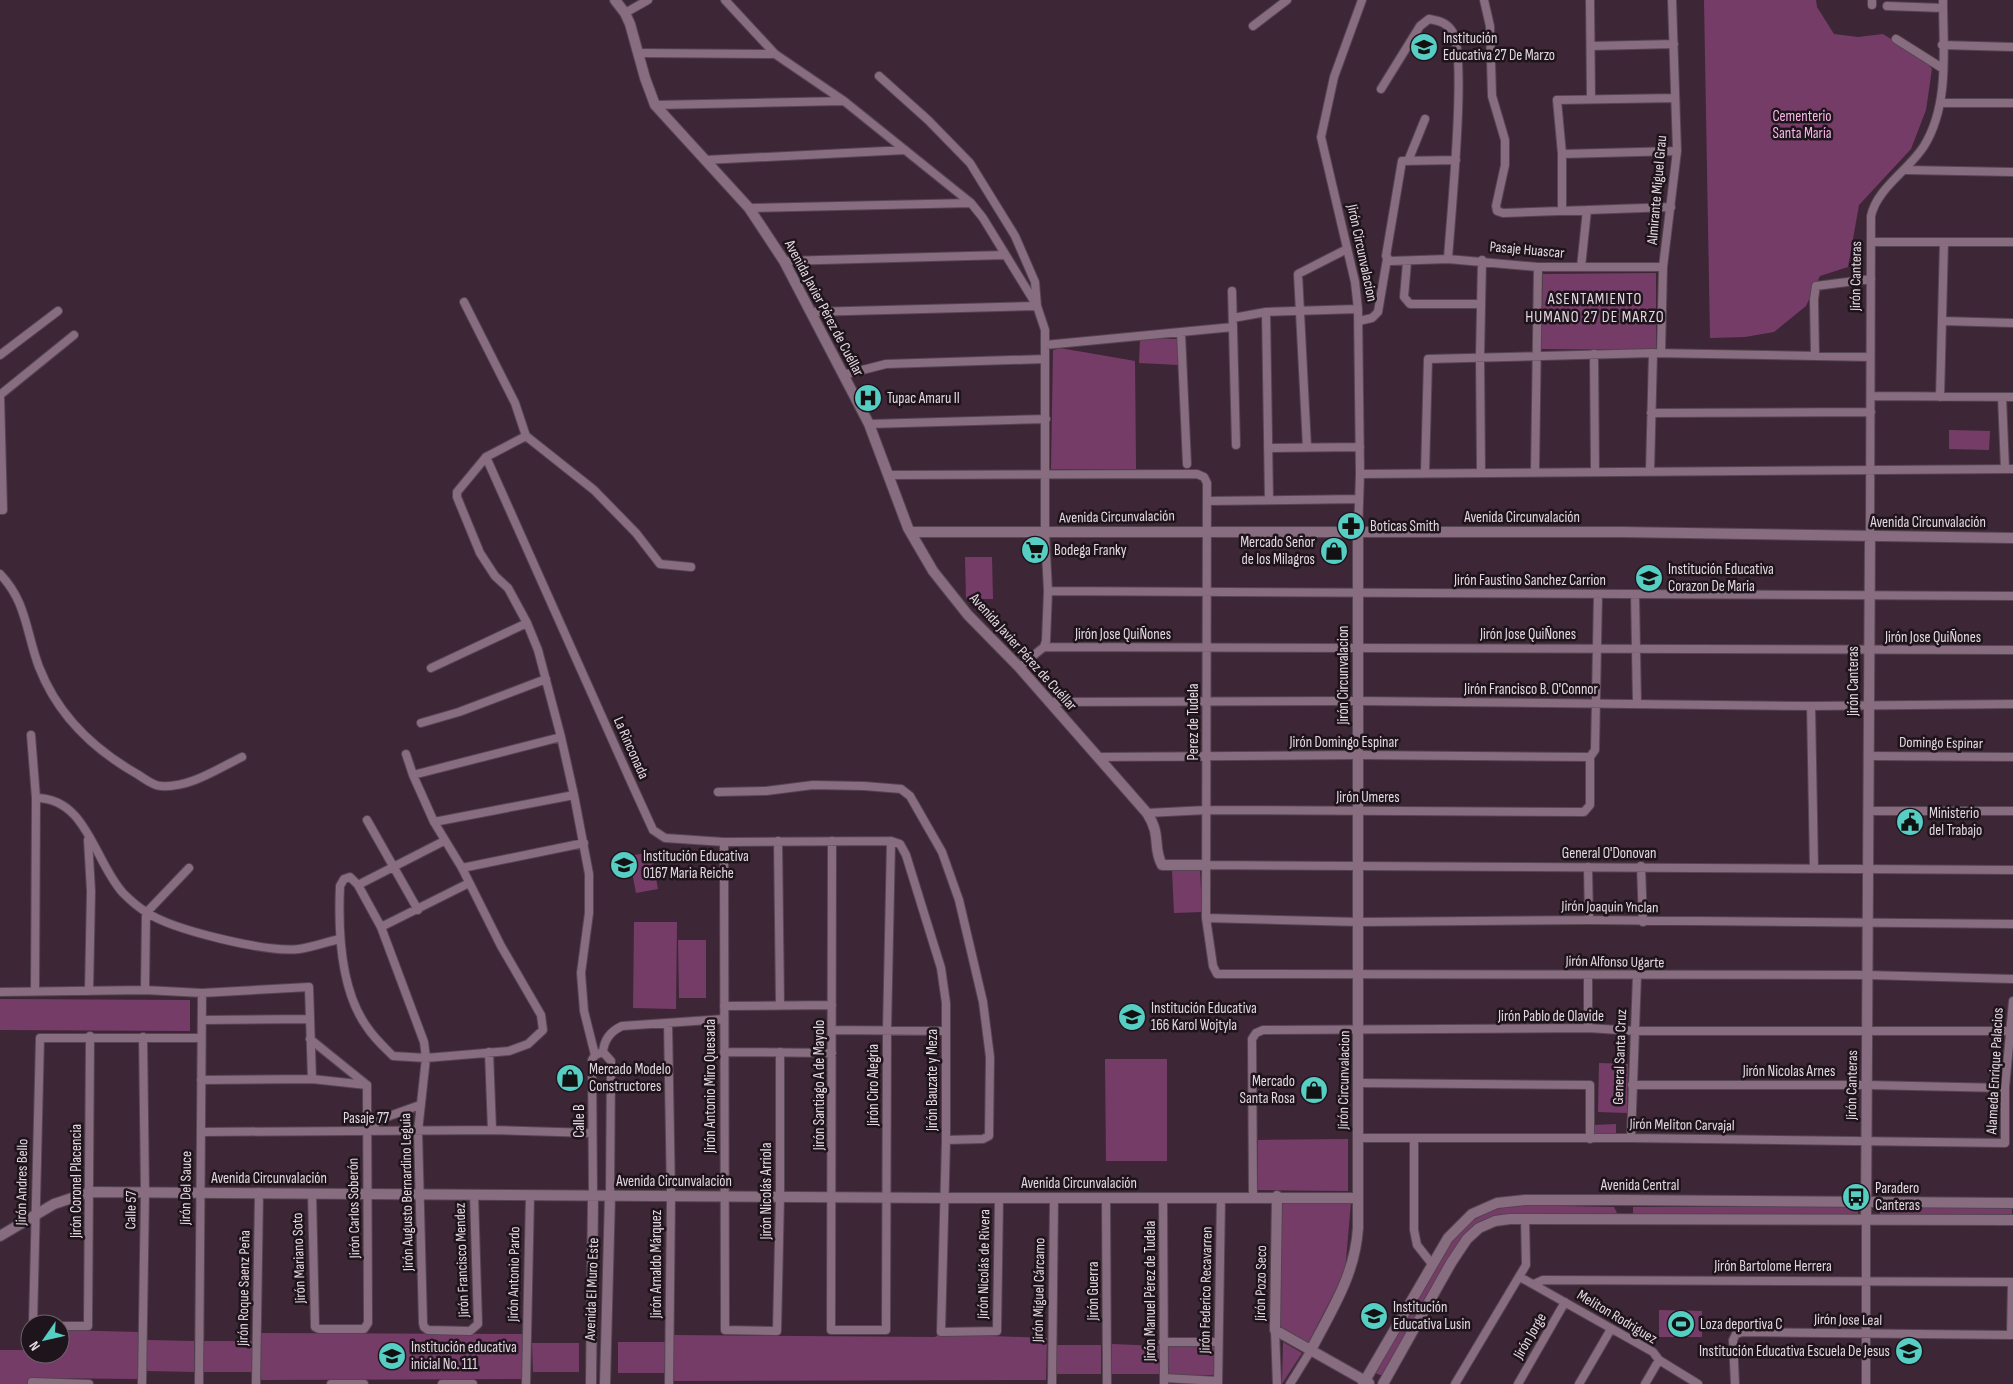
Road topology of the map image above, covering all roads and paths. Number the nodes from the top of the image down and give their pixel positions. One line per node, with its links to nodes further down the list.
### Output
1 (615, 0): 11 (street, Avenida Javier Pérez de Cuéllar)
2 (648, 0): 11 (street)
3 (725, 0): 19 (street)
4 (1287, 0): 12 (street)
5 (1362, 0): 46 (street, Jirón Circunvalacion)
6 (1484, 0): 41 (street)
7 (1590, 0): 16 (street)
8 (1672, 0): 14 (street, Almirante Miguel Grau)
9 (1943, 4): 10 (street); 15 (street, Jirón Canteras)
10 (1887, 6)
11 (625, 13): 18 (street, Avenida Javier Pérez de Cuéllar)
12 (1253, 26)
13 (1896, 39): 20 (street)
14 (1674, 44): 16 (street); 24 (street, Almirante Miguel Grau)
15 (1942, 45): 17 (street); 20 (street, Jirón Canteras)
16 (1592, 46): 23 (street)
17 (2013, 47)
18 (638, 53): 19 (street); 28 (street, Avenida Javier Pérez de Cuéllar)
19 (775, 54): 25 (street)
20 (1942, 68): 26 (street, Jirón Canteras)
21 (879, 76): 60 (street)
22 (1381, 89): 34 (street)
23 (1591, 98): 24 (street); 32 (street)
24 (1676, 98): 31 (street, Almirante Miguel Grau)
25 (844, 101): 28 (street); 30 (street)
26 (1941, 103): 27 (street); 36 (street, Jirón Canteras)
27 (2013, 103)
28 (655, 106): 33 (street, Avenida Javier Pérez de Cuéllar)
29 (1425, 119): 35 (street)
30 (905, 150): 33 (street); 38 (street)
31 (1678, 151): 32 (street); 39 (street, Almirante Miguel Grau)
32 (1562, 154): 41 (street)
33 (705, 160): 40 (street, Avenida Javier Pérez de Cuéllar)
34 (1456, 160): 35 (street); 48 (street)
35 (1408, 161): 49 (street)
36 (1906, 170): 37 (street); 43 (street, Jirón Canteras)
37 (2013, 172)
38 (971, 204): 40 (street); 47 (street)
39 (1671, 207): 42 (street); 55 (street, Almirante Miguel Grau)
40 (749, 208): 51 (street, Avenida Javier Pérez de Cuéllar)
41 (1562, 210): 42 (street)
42 (1587, 210): 54 (street)
43 (1872, 242): 44 (street); 56 (street, Jirón Canteras)
44 (1944, 242): 45 (street); 68 (street)
45 (2013, 242)
46 (1347, 249): 61 (street, Jirón Circunvalacion); 62 (street)
47 (1005, 255): 51 (street); 60 (street)
48 (1448, 259): 50 (street, Pasaje Huascar); 52 (street, Pasaje Huascar)
49 (1388, 260): 52 (street, Pasaje Huascar); 67 (street)
50 (1482, 260): 53 (street, Pasaje Huascar); 59 (street)
51 (784, 261): 64 (street, Avenida Javier Pérez de Cuéllar)
52 (1407, 262): 59 (street)
53 (1538, 267): 54 (street, Pasaje Huascar); 77 (street)
54 (1581, 267): 55 (street, Pasaje Huascar)
55 (1664, 267): 74 (street, Almirante Miguel Grau)
56 (1871, 279): 78 (street); 80 (street, Jirón Canteras)
57 (1232, 291): 66 (street)
58 (464, 302): 92 (street)
59 (1481, 304): 79 (street)
60 (1037, 306): 64 (street); 73 (street)
61 (1358, 309): 62 (street); 67 (street, Jirón Circunvalacion)
62 (1301, 310): 65 (street); 94 (street)
63 (58, 311): 76 (street)
64 (811, 312): 82 (street, Avenida Javier Pérez de Cuéllar)
65 (1266, 312): 66 (street); 96 (street)
66 (1233, 318): 70 (street)
67 (1359, 321): 95 (street, Jirón Circunvalacion)
68 (1943, 321): 69 (street); 85 (street)
69 (2013, 323)
70 (1233, 327): 71 (street); 93 (street)
71 (1181, 333): 73 (street); 98 (street)
72 (74, 335): 83 (street)
73 (1046, 345): 81 (street)
74 (1657, 353): 75 (street); 78 (street); 89 (street, Almirante Miguel Grau)
75 (1594, 354): 77 (street); 102 (street)
76 (0, 355)
77 (1535, 355): 79 (street); 101 (street)
78 (1814, 355): 80 (street)
79 (1480, 356): 104 (street); 105 (street)
80 (1870, 357): 84 (street, Jirón Canteras)
81 (1046, 359): 82 (street); 90 (street)
82 (843, 375): 91 (street, Avenida Javier Pérez de Cuéllar)
83 (0, 395): 112 (street)
84 (1871, 396): 85 (street); 88 (street, Jirón Canteras)
85 (1940, 396): 86 (street)
86 (2002, 397): 87 (street); 100 (street)
87 (2013, 397)
88 (1871, 412): 89 (street); 99 (street, Jirón Canteras)
89 (1651, 413): 103 (street, Almirante Miguel Grau)
90 (1046, 419): 91 (street); 106 (street)
91 (869, 424): 108 (street, Avenida Javier Pérez de Cuéllar)
92 (526, 436): 97 (street); 119 (street)
93 (1236, 445)
94 (1307, 447): 95 (street); 96 (street)
95 (1360, 447): 107 (street, Jirón Circunvalacion)
96 (1268, 448): 110 (street)
97 (486, 457): 128 (street); 174 (street, La Rinconada)
98 (1187, 464)
99 (1870, 469): 100 (street); 103 (street); 117 (street, Jirón Canteras)
100 (2009, 469)
101 (1535, 471): 102 (street); 104 (street)
102 (1595, 471): 103 (street)
103 (1650, 471)
104 (1480, 472): 105 (street)
105 (1425, 473): 107 (street)
106 (1046, 474): 108 (street); 111 (street, Perez de Tudela); 115 (street)
107 (1360, 474): 109 (street, Jirón Circunvalacion)
108 (889, 475): 114 (street, Avenida Javier Pérez de Cuéllar)
109 (1359, 499): 110 (street); 116 (street, Jirón Circunvalacion)
110 (1269, 500): 111 (street)
111 (1207, 501): 113 (street, Perez de Tudela)
112 (0, 510)
113 (1207, 531): 115 (street, Avenida Circunvalación); 116 (street, Avenida Circunvalación); 122 (street, Perez de Tudela)
114 (912, 532): 115 (street, Avenida Circunvalación); 136 (street, Avenida Javier Pérez de Cuéllar)
115 (1045, 532): 121 (street)
116 (1358, 533): 117 (street, Avenida Circunvalación); 123 (street, Jirón Circunvalacion)
117 (1870, 537): 118 (street, Avenida Circunvalación); 126 (street, Jirón Canteras)
118 (2013, 538)
119 (691, 567)
120 (0, 574): 153 (street)
121 (1048, 591): 122 (street, Jirón Faustino Sanchez Carrion); 129 (street)
122 (1207, 593): 123 (street, Jirón Faustino Sanchez Carrion); 130 (street, Perez de Tudela)
123 (1358, 594): 124 (street, Jirón Faustino Sanchez Carrion); 131 (street, Jirón Circunvalacion)
124 (1598, 594): 125 (street, Jirón Faustino Sanchez Carrion); 132 (street)
125 (1635, 594): 126 (street, Jirón Faustino Sanchez Carrion); 133 (street)
126 (1869, 595): 127 (street, Jirón Faustino Sanchez Carrion); 134 (street, Jirón Canteras)
127 (2013, 596)
128 (526, 624): 137 (street); 138 (street)
129 (1044, 647): 130 (street, Jirón Jose QuiÑones); 136 (street)
130 (1207, 647): 131 (street, Jirón Jose QuiÑones); 139 (street, Perez de Tudela)
131 (1359, 648): 132 (street, Jirón Jose QuiÑones); 140 (street, Jirón Circunvalacion)
132 (1598, 648): 133 (street, Jirón Jose QuiÑones); 142 (street)
133 (1638, 648): 134 (street, Jirón Jose QuiÑones); 143 (street)
134 (1868, 650): 135 (street, Jirón Jose QuiÑones); 145 (street, Jirón Canteras)
135 (2013, 650)
136 (1019, 667): 141 (street, Avenida Javier Pérez de Cuéllar)
137 (431, 668)
138 (546, 679): 147 (street); 149 (street)
139 (1207, 701): 140 (street, Jirón Francisco B. O'Connor); 141 (street, Jirón Francisco B. O'Connor); 154 (street, Perez de Tudela)
140 (1358, 701): 142 (street, Jirón Francisco B. O'Connor); 151 (street, Jirón Circunvalacion)
141 (1049, 702): 156 (street, Avenida Javier Pérez de Cuéllar)
142 (1597, 703): 143 (street, Jirón Francisco B. O'Connor); 157 (street)
143 (1637, 703): 146 (street, Jirón Francisco B. O'Connor)
144 (2013, 704): 145 (street, Jirón Francisco B. O'Connor)
145 (1868, 705): 146 (street, Jirón Francisco B. O'Connor); 152 (street, Jirón Canteras)
146 (1811, 706): 183 (street)
147 (421, 723)
148 (31, 735): 161 (street)
149 (561, 737): 158 (street); 160 (street)
150 (406, 754): 158 (street)
151 (1358, 755): 154 (street, Jirón Domingo Espinar); 157 (street, Jirón Domingo Espinar); 163 (street, Jirón Circunvalacion)
152 (1869, 756): 155 (street, Domingo Espinar); 164 (street, Jirón Canteras)
153 (242, 757)
154 (1207, 757): 156 (street, Jirón Domingo Espinar); 162 (street, Perez de Tudela)
155 (2013, 757)
156 (1098, 758): 166 (street, Avenida Javier Pérez de Cuéllar)
157 (1590, 758): 163 (street, Jirón Umeres)
158 (412, 775): 168 (street)
159 (718, 792): 252 (street)
160 (574, 795): 168 (street); 175 (street)
161 (36, 798): 169 (street); 205 (street)
162 (1207, 810): 163 (street, Jirón Umeres); 166 (street, Jirón Umeres); 176 (street, Perez de Tudela)
163 (1357, 811): 177 (street, Jirón Circunvalacion)
164 (1868, 811): 165 (street); 184 (street, Jirón Canteras)
165 (2013, 811)
166 (1147, 813): 176 (street, Avenida Javier Pérez de Cuéllar)
167 (367, 820): 179 (street)
168 (434, 822): 170 (street)
169 (88, 838): 189 (street); 206 (street)
170 (444, 841): 179 (street); 182 (street)
171 (778, 841): 172 (street, La Rinconada); 174 (street, La Rinconada); 210 (street)
172 (832, 841): 173 (street, La Rinconada); 211 (street, Jirón Santiago A de Mayolo)
173 (891, 841): 219 (street, Jirón Ciro Alegria); 221 (street, Jirón Bauzate y Meza)
174 (724, 842): 212 (street, Jirón Antonio Miro Quesada)
175 (584, 843): 182 (street); 233 (street)
176 (1205, 865): 177 (street, General O'Donovan); 190 (street, Perez de Tudela)
177 (1358, 866): 180 (street, General O'Donovan); 192 (street, Jirón Circunvalacion)
178 (1641, 866): 180 (street, General O'Donovan); 183 (street, General O'Donovan); 193 (street)
179 (394, 867): 187 (street); 188 (street)
180 (1588, 867): 191 (street)
181 (189, 868): 189 (street)
182 (462, 868): 186 (street)
183 (1814, 868): 184 (street, General O'Donovan)
184 (1868, 868): 185 (street, General O'Donovan); 194 (street, Jirón Canteras)
185 (2013, 870)
186 (469, 883): 188 (street); 229 (street)
187 (358, 885): 196 (street, Jirón Augusto Bernardino Leguia); 197 (street)
188 (418, 910): 196 (street)
189 (146, 913): 197 (street); 204 (street)
190 (1206, 918): 192 (street, Jirón Joaquin Ynclan); 198 (street, Perez de Tudela)
191 (1589, 920): 192 (street, Jirón Joaquin Ynclan); 193 (street, Jirón Joaquin Ynclan)
192 (1359, 922): 199 (street, Jirón Circunvalacion)
193 (1643, 922): 194 (street, Jirón Joaquin Ynclan)
194 (1868, 922): 195 (street, Jirón Joaquin Ynclan); 201 (street, Jirón Canteras)
195 (2013, 924)
196 (381, 927): 234 (street, Jirón Augusto Bernardino Leguia)
197 (340, 939): 234 (street)
198 (1216, 974): 199 (street, Jirón Alfonso Ugarte)
199 (1359, 975): 200 (street, Jirón Alfonso Ugarte); 220 (street, Jirón Circunvalacion)
200 (1588, 975): 202 (street, Jirón Alfonso Ugarte); 217 (street)
201 (1868, 975): 202 (street, Jirón Alfonso Ugarte); 203 (street, Jirón Alfonso Ugarte); 223 (street, Jirón Canteras)
202 (1636, 976): 222 (street, General Santa Cruz)
203 (2013, 979)
204 (145, 990): 206 (street); 208 (street)
205 (35, 991): 206 (street); 207 (street)
206 (89, 991)
207 (0, 992)
208 (202, 993): 213 (street); 215 (street, Jirón Del Sauce)
209 (2013, 1001): 224 (street, Alameda Enrique Palacios)
210 (780, 1005): 211 (street); 212 (street)
211 (832, 1005): 218 (street, Jirón Santiago A de Mayolo)
212 (724, 1006): 214 (street, Jirón Antonio Miro Quesada)
213 (310, 1019): 215 (street); 228 (street)
214 (724, 1019): 216 (street, Calle B); 230 (street, Jirón Antonio Miro Quesada)
215 (202, 1020): 227 (street, Jirón Del Sauce)
216 (668, 1023): 233 (street, Calle B); 266 (street, Jirón Arnaldo Márquez)
217 (1588, 1028): 220 (street, Jirón Pablo de Olavide); 222 (street, Jirón Pablo de Olavide)
218 (832, 1030): 219 (street); 232 (street, Jirón Santiago A de Mayolo)
219 (887, 1030): 221 (street); 269 (street, Jirón Ciro Alegria)
220 (1359, 1030): 237 (street, Jirón Circunvalacion); 274 (street, Jirón Pablo de Olavide)
221 (946, 1031): 252 (street, Jirón Bauzate y Meza)
222 (1634, 1031): 223 (street, Jirón Pablo de Olavide); 239 (street, General Santa Cruz)
223 (1868, 1031): 224 (street, Jirón Pablo de Olavide); 240 (street, Jirón Canteras)
224 (2010, 1031): 241 (street, Alameda Enrique Palacios)
225 (90, 1036): 226 (street); 255 (street, Jirón Coronel Placencia); 283 (street, Jirón Andres Bello)
226 (143, 1037): 227 (street); 256 (street, Calle 57)
227 (201, 1038): 236 (street, Jirón Del Sauce)
228 (310, 1039): 235 (street); 238 (street)
229 (489, 1052): 234 (street); 243 (street)
230 (724, 1052): 231 (street); 267 (street, Jirón Antonio Miro Quesada)
231 (780, 1052): 232 (street); 268 (street, Jirón Nicolás Arriola)
232 (832, 1053): 271 (street, Jirón Santiago A de Mayolo)
233 (599, 1054): 247 (street, Calle B); 264 (street, Calle B)
234 (426, 1058): 242 (street, Jirón Augusto Bernardino Leguia)
235 (312, 1079): 236 (street); 238 (street)
236 (201, 1080): 245 (street, Jirón Del Sauce)
237 (1359, 1083): 248 (street, Jirón Circunvalacion); 251 (street)
238 (367, 1085): 246 (street, Jirón Carlos Soberón)
239 (1632, 1085): 240 (street, Jirón Nicolas Arnes); 250 (street, General Santa Cruz)
240 (1867, 1085): 241 (street, Jirón Nicolas Arnes); 253 (street, Jirón Canteras)
241 (2005, 1088): 254 (street, Alameda Enrique Palacios)
242 (420, 1105): 244 (street, Jirón Augusto Bernardino Leguia); 246 (street)
243 (492, 1130): 244 (street, Pasaje 77); 247 (street, Pasaje 77)
244 (418, 1131): 246 (street, Pasaje 77); 261 (street, Jirón Augusto Bernardino Leguia)
245 (200, 1132): 246 (street, Pasaje 77); 258 (street, Jirón Del Sauce)
246 (367, 1132): 260 (street, Jirón Carlos Soberón)
247 (592, 1133): 265 (street, Calle B)
248 (1358, 1138): 249 (street, Jirón Meliton Carvajal); 279 (street, Jirón Circunvalacion)
249 (1414, 1138): 251 (street, Jirón Meliton Carvajal); 289 (street)
250 (1631, 1138): 251 (street, Jirón Meliton Carvajal); 253 (street, Jirón Meliton Carvajal)
251 (1590, 1139)
252 (946, 1140): 275 (street, Jirón Bauzate y Meza)
253 (1866, 1140): 254 (street, Jirón Meliton Carvajal); 281 (street, Jirón Canteras)
254 (2005, 1143)
255 (90, 1192): 256 (street, Avenida Circunvalación); 283 (street, Avenida Circunvalación); 297 (street, Jirón Coronel Placencia)
256 (145, 1192): 258 (street, Avenida Circunvalación); 316 (street, Calle 57)
257 (259, 1192): 258 (street, Avenida Circunvalación); 259 (street, Avenida Circunvalación); 318 (street, Jirón Roque Saenz Peña)
258 (199, 1193): 317 (street, Jirón Del Sauce)
259 (312, 1193): 260 (street, Avenida Circunvalación); 298 (street, Jirón Mariano Soto)
260 (367, 1194): 261 (street, Avenida Circunvalación); 298 (street, Jirón Carlos Soberón)
261 (421, 1194): 262 (street, Avenida Circunvalación); 296 (street, Jirón Augusto Bernardino Leguia)
262 (474, 1194): 263 (street, Avenida Circunvalación); 296 (street, Jirón Francisco Mendez)
263 (530, 1195): 265 (street, Avenida Circunvalación); 323 (street, Jirón Antonio Pardo)
264 (610, 1195): 265 (street, Avenida Circunvalación); 266 (street, Avenida Circunvalación); 309 (street, Avenida El Muro Este)
265 (593, 1196): 308 (street, Avenida El Muro Este)
266 (671, 1196): 267 (street, Avenida Circunvalación); 326 (street, Jirón Arnaldo Márquez)
267 (724, 1196): 268 (street, Avenida Circunvalación); 302 (street, Jirón Antonio Miro Quesada)
268 (780, 1196): 271 (street, Avenida Circunvalación); 302 (street, Jirón Nicolás Arriola)
269 (888, 1196): 271 (street, Avenida Circunvalación); 275 (street, Avenida Circunvalación); 300 (street, Jirón Ciro Alegria)
270 (1277, 1196): 274 (street, Avenida Circunvalación); 279 (street, Avenida Circunvalación); 301 (street, Jirón Pozo Seco)
271 (832, 1197): 300 (street, Jirón Santiago A de Mayolo)
272 (1054, 1197): 276 (street, Avenida Circunvalación); 277 (street, Avenida Circunvalación); 327 (street, Jirón Miguel Cárcamo)
273 (1221, 1197): 274 (street, Avenida Circunvalación); 278 (street, Avenida Circunvalación); 306 (street, Jirón Federico Recavarren)
274 (1253, 1197)
275 (945, 1198): 276 (street, Avenida Circunvalación); 303 (street, Jirón Bauzate y Meza)
276 (999, 1198): 303 (street, Jirón Nicolás de Rivera)
277 (1106, 1198): 278 (street, Avenida Circunvalación); 328 (street, Jirón Guerra)
278 (1163, 1198): 305 (street, Jirón Manuel Pérez de Tudela)
279 (1358, 1198): 307 (street, Jirón Circunvalacion)
280 (1619, 1200): 281 (street, Avenida Central); 284 (street); 289 (street, Avenida Central)
281 (1866, 1201): 282 (street, Avenida Central); 286 (street, Jirón Canteras)
282 (2013, 1203)
283 (35, 1215): 288 (street, Avenida Circunvalación); 295 (street, Jirón Andres Bello)
284 (1620, 1217): 285 (street); 286 (street)
285 (1525, 1218): 290 (street); 331 (street)
286 (1866, 1219): 287 (street); 291 (street, Jirón Canteras)
287 (2013, 1220)
288 (0, 1236)
289 (1432, 1264): 315 (street, Avenida Central)
290 (1520, 1277): 293 (street, Meliton Rodriguez); 332 (street)
291 (1866, 1280): 292 (street, Jirón Bartolome Herrera); 293 (street, Jirón Bartolome Herrera); 304 (street, Jirón Canteras)
292 (2012, 1282): 304 (street, Jirón Jose Leal)
293 (1534, 1284): 294 (street, Meliton Rodriguez)
294 (1565, 1302): 299 (street, Meliton Rodriguez); 333 (street, Jirón Jorge)
295 (33, 1314)
296 (478, 1324)
297 (70, 1326)
298 (364, 1329)
299 (1611, 1329): 310 (street, Meliton Rodriguez); 334 (street)
300 (831, 1330)
301 (1275, 1330): 307 (street, Jirón Pozo Seco); 329 (street)
302 (777, 1331)
303 (997, 1331)
304 (1866, 1334): 337 (street, Jirón Jose Leal); 338 (street, Jirón Canteras)
305 (1163, 1342): 306 (street); 311 (street, Jirón Manuel Pérez de Tudela)
306 (1218, 1342): 312 (street, Jirón Federico Recavarren)
307 (1311, 1350): 315 (street, Jirón Pozo Seco); 330 (street)
308 (591, 1359): 309 (street); 324 (street, Avenida El Muro Este)
309 (605, 1360): 325 (street, Avenida El Muro Este)
310 (1659, 1360): 335 (street); 336 (street, Meliton Rodriguez)
311 (1164, 1381): 312 (street)
312 (1218, 1382)
313 (32, 1383): 314 (street)
314 (89, 1383)
315 (1366, 1383)
316 (142, 1384)
317 (199, 1384)
318 (256, 1384)
319 (332, 1384): 320 (street)
320 (364, 1384)
321 (442, 1384): 322 (street)
322 (473, 1384)
323 (526, 1384)
324 (591, 1384)
325 (605, 1384)
326 (669, 1384)
327 (1052, 1384)
328 (1107, 1384)
329 (1277, 1384)
330 (1290, 1384)
331 (1383, 1384)
332 (1456, 1384)
333 (1518, 1384)
334 (1579, 1384)
335 (1645, 1384)
336 (1698, 1384)
337 (1735, 1384)
338 (1866, 1384)

